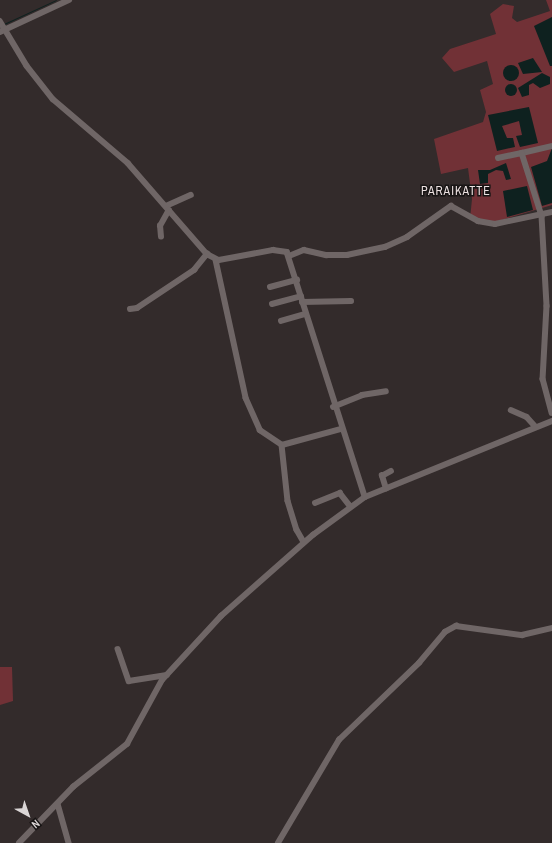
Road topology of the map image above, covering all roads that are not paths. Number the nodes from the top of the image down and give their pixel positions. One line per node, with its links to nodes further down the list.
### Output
1 (69, 0): 3 (street)
2 (0, 22): 3 (street)
3 (3, 31): 8 (street)
4 (552, 146): 5 (street)
5 (522, 153): 6 (street); 10 (street)
6 (498, 158)
7 (191, 195): 8 (street)
8 (168, 208): 11 (street); 12 (street)
9 (552, 212): 10 (street)
10 (542, 216): 13 (street); 21 (street)
11 (161, 237)
12 (207, 254): 14 (street); 22 (street)
13 (289, 256): 14 (street); 15 (street)
14 (216, 260): 32 (street)
15 (297, 280): 16 (street); 17 (street)
16 (270, 287)
17 (301, 296): 19 (street); 20 (street)
18 (351, 301): 19 (street)
19 (302, 302): 23 (street)
20 (272, 304)
21 (549, 306): 28 (street)
22 (130, 309)
23 (305, 314): 24 (street); 26 (street)
24 (281, 322)
25 (386, 391): 26 (street)
26 (334, 407): 31 (street)
27 (511, 410): 30 (street)
28 (552, 414)
29 (552, 421): 30 (street)
30 (536, 427): 34 (street)
31 (341, 429): 32 (street); 35 (street)
32 (282, 446): 38 (street)
33 (391, 471): 34 (street)
34 (386, 489): 35 (street)
35 (365, 497): 37 (street)
36 (315, 503): 37 (street)
37 (350, 506): 38 (street)
38 (304, 542): 41 (street)
39 (552, 628): 45 (street)
40 (118, 649): 41 (street)
41 (167, 675): 42 (street)
42 (58, 804): 43 (street); 44 (street)
43 (19, 843)
44 (68, 843)
45 (278, 843)

